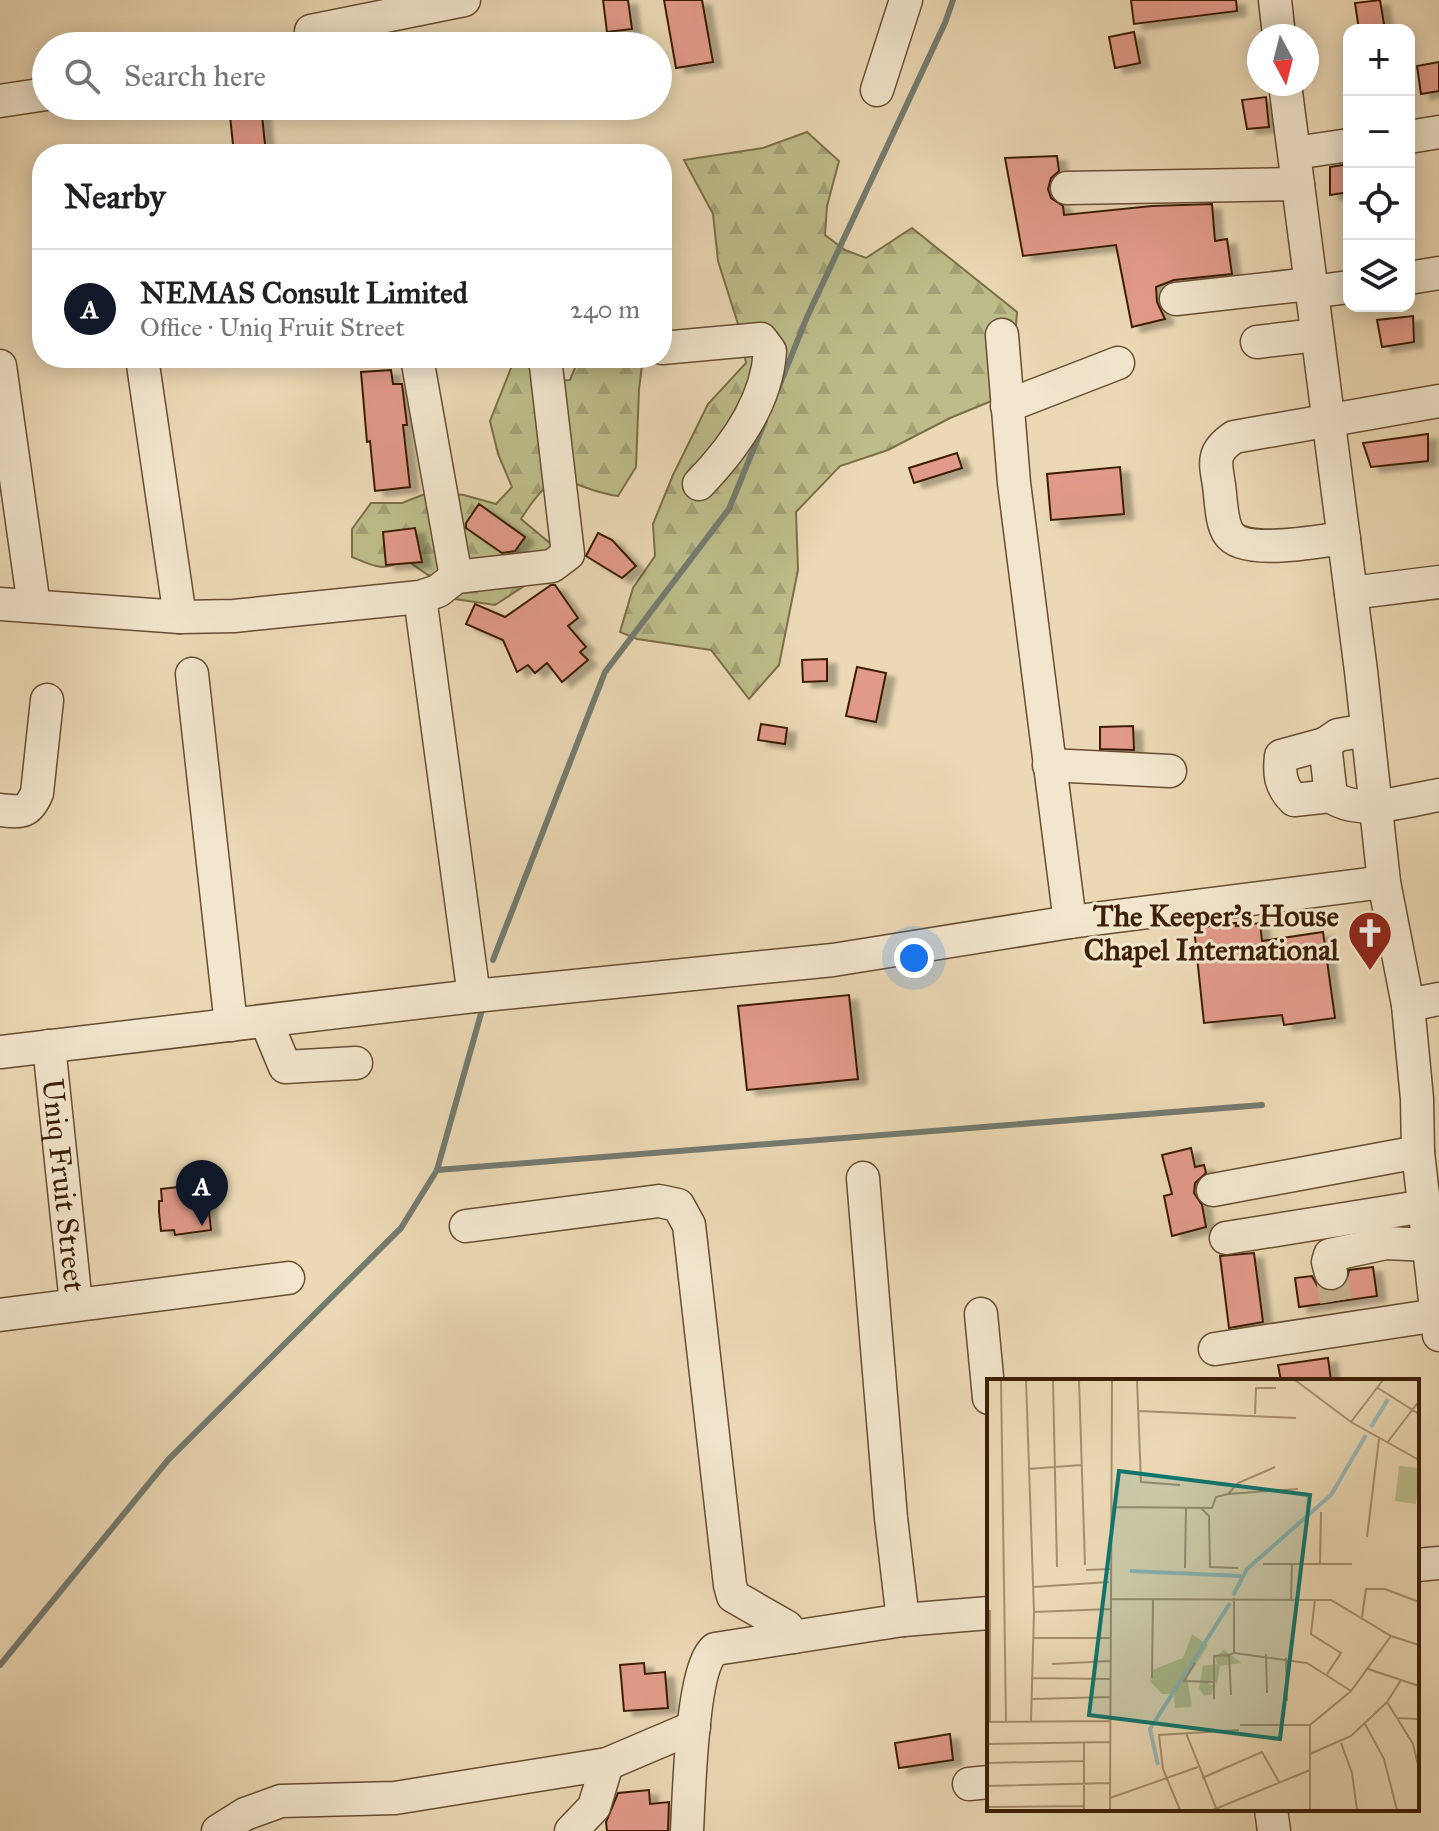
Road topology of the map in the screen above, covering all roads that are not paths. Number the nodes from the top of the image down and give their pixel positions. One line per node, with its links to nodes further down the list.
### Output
1 (464, 0): 5 (street)
2 (906, 0): 6 (street)
3 (1275, 0): 4 (street)
4 (1278, 24)
5 (311, 31)
6 (877, 90)
7 (32, 96): 9 (street)
8 (1287, 96): 13 (street)
9 (0, 101)
10 (1439, 132): 11 (street)
11 (1415, 136)
12 (1343, 148): 13 (street)
13 (1296, 168): 14 (street); 18 (street)
14 (1067, 188)
15 (1439, 273): 16 (street)
16 (1415, 277)
17 (1343, 287): 18 (street)
18 (1311, 288): 19 (street); 21 (street)
19 (1176, 299)
20 (1002, 335): 30 (street)
21 (1317, 335): 22 (street); 31 (street)
22 (1257, 342)
23 (672, 347): 32 (street)
24 (1118, 363): 30 (street)
25 (0, 366): 39 (street)
26 (143, 368): 40 (street)
27 (419, 368): 34 (street)
28 (555, 368): 34 (street)
29 (1439, 401): 31 (street)
30 (1007, 406): 45 (street)
31 (1329, 421): 33 (street); 33 (street)
32 (699, 484)
33 (1344, 538): 36 (street)
34 (456, 577): 37 (street)
35 (1439, 582): 36 (street)
36 (1351, 593): 43 (street)
37 (420, 597): 40 (street); 53 (street)
38 (0, 604): 39 (street)
39 (34, 606): 40 (street)
40 (180, 617)
41 (192, 674): 57 (street)
42 (47, 700): 50 (street)
43 (1367, 730): 44 (street); 49 (street)
44 (1325, 744): 48 (street); 48 (street)
45 (1049, 765): 46 (street); 52 (street)
46 (1170, 771)
47 (1439, 795): 49 (street)
48 (1331, 796): 49 (street)
49 (1376, 805): 51 (street)
50 (0, 810)
51 (1384, 882): 52 (street); 55 (street)
52 (1070, 922): 53 (street)
53 (474, 996): 56 (street)
54 (1439, 999): 55 (street)
55 (1408, 1005): 61 (street)
56 (266, 1021): 57 (street); 60 (street)
57 (231, 1025): 58 (street)
58 (49, 1046): 59 (street); 71 (street, Uniq Fruit Street)
59 (0, 1052)
60 (356, 1063)
61 (1428, 1097): 62 (street)
62 (1418, 1152): 64 (street); 65 (street)
63 (863, 1178): 80 (street)
64 (1213, 1190)
65 (1425, 1206): 67 (street); 68 (street)
66 (466, 1226): 81 (street)
67 (1226, 1238)
68 (1429, 1245): 70 (street); 74 (street)
69 (288, 1278): 71 (street, Uniq Fruit Street)
70 (1336, 1301): 74 (street); 75 (street)
71 (76, 1304): 73 (street)
72 (981, 1314): 76 (street)
73 (0, 1315)
74 (1438, 1325)
75 (1215, 1349)
76 (987, 1379)
77 (1439, 1563): 78 (street)
78 (1419, 1565)
79 (987, 1613): 80 (street)
80 (903, 1620): 81 (street)
81 (794, 1637): 82 (street)
82 (694, 1727): 83 (street); 87 (street)
83 (607, 1764): 85 (street); 86 (street)
84 (1271, 1811): 88 (street)
85 (218, 1831)
86 (571, 1831)
87 (687, 1831)
88 (1274, 1831)

